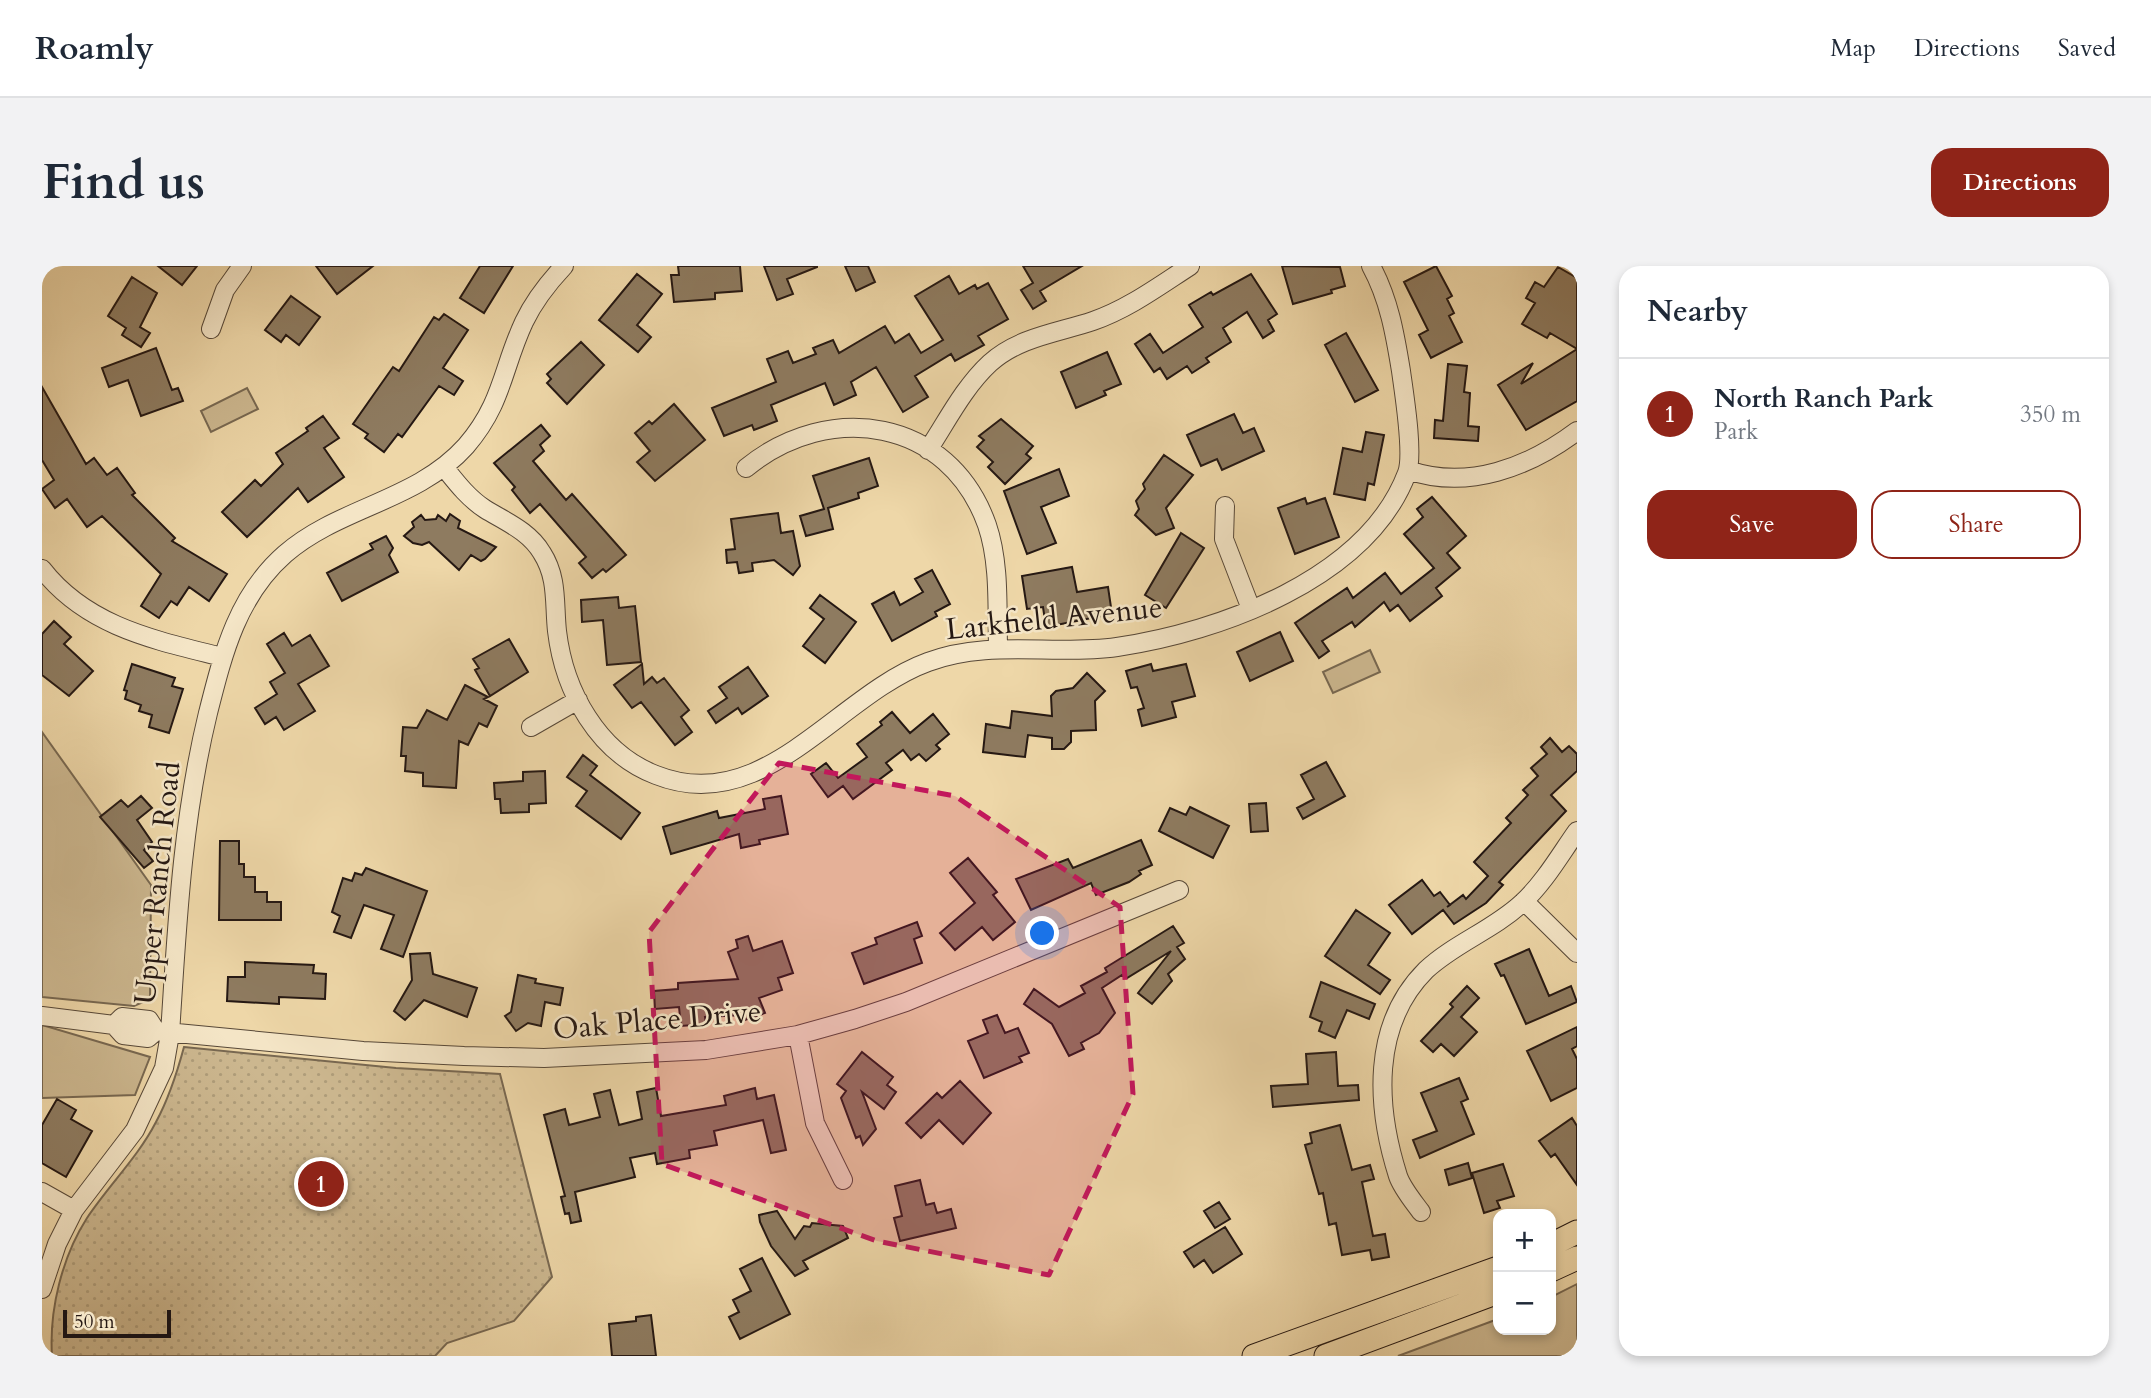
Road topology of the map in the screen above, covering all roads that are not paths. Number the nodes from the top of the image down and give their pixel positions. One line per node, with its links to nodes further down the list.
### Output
1 (242, 266): 5 (street)
2 (1190, 266): 7 (street)
3 (1371, 266): 10 (street, Larkfield Avenue)
4 (561, 267): 8 (street, Upper Ranch Road)
5 (211, 329)
6 (1577, 431): 10 (street)
7 (928, 450): 9 (street); 14 (street)
8 (444, 467): 15 (street, Upper Ranch Road); 16 (street, Larkfield Avenue)
9 (746, 468)
10 (1408, 470): 13 (street, Larkfield Avenue)
11 (1225, 506): 13 (street)
12 (42, 569): 15 (street)
13 (1251, 609): 14 (street, Larkfield Avenue)
14 (998, 648): 16 (street, Larkfield Avenue)
15 (222, 657): 23 (street, Upper Ranch Road)
16 (578, 700): 17 (street)
17 (531, 727)
18 (1577, 831): 20 (street)
19 (1179, 890): 24 (street, Oak Place Drive)
20 (1524, 901): 21 (street); 28 (street)
21 (1577, 953)
22 (42, 1017): 23 (street, Oak Place Drive)
23 (163, 1033): 24 (street, Oak Place Drive); 27 (street, Upper Ranch Road)
24 (798, 1035): 25 (street)
25 (843, 1180)
26 (42, 1192): 27 (street)
27 (74, 1210): 34 (street, Upper Ranch Road)
28 (1420, 1212)
29 (1577, 1232): 30 (main road)
30 (1556, 1242)
31 (1577, 1258): 32 (main road)
32 (1556, 1268)
33 (1493, 1270): 36 (main road)
34 (42, 1289)
35 (1493, 1294): 37 (main road)
36 (1254, 1356)
37 (1326, 1356)

